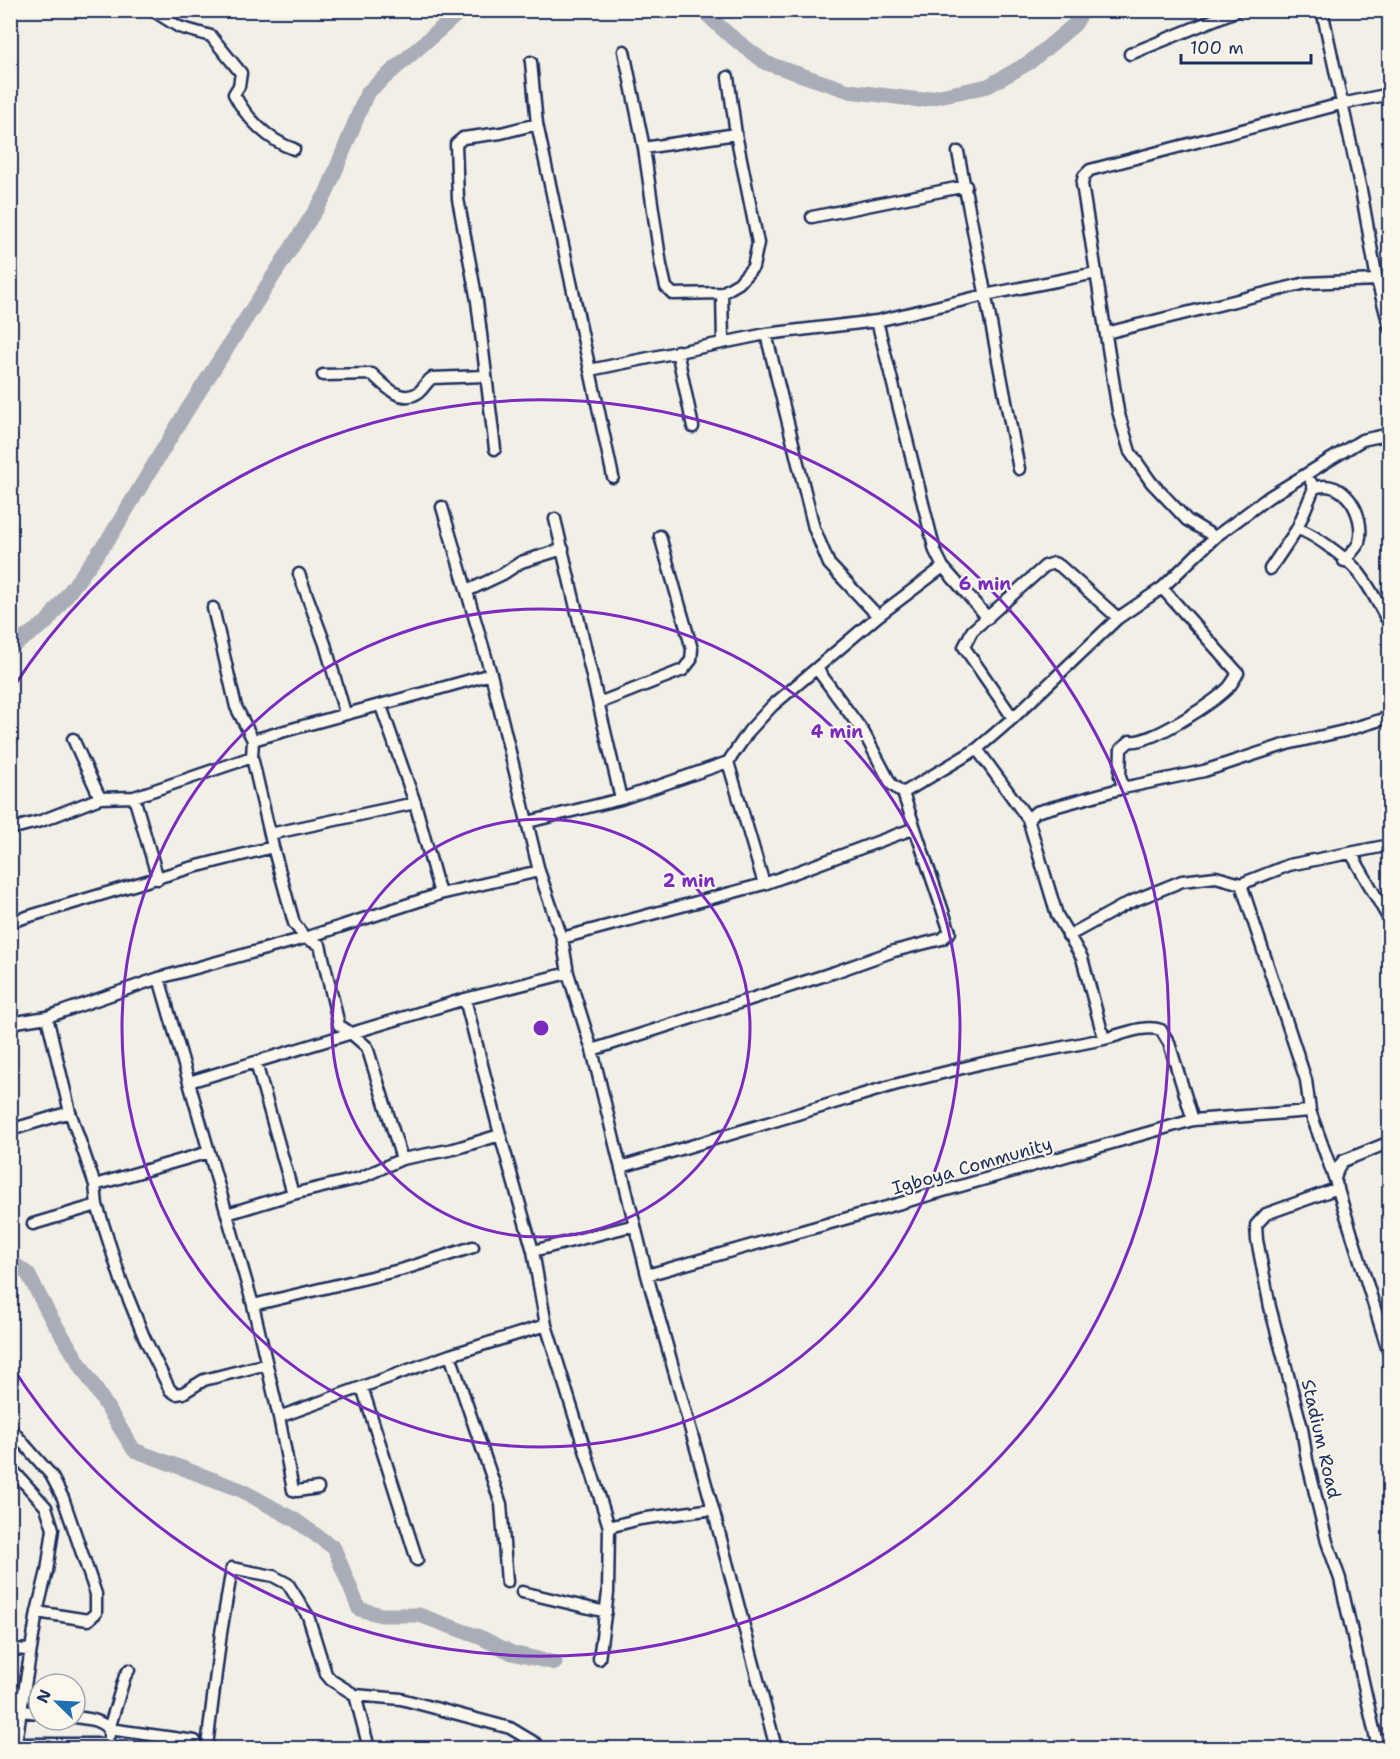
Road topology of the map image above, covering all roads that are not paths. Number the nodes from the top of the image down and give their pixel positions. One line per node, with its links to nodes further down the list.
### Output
1 (152, 10): 13 (street)
2 (1238, 10): 5 (street)
3 (1322, 10): 9 (street)
4 (624, 51): 12 (street)
5 (1130, 54)
6 (531, 62): 10 (street)
7 (728, 77): 11 (street)
8 (1389, 94): 9 (street)
9 (1341, 104): 17 (street); 18 (street)
10 (537, 124): 27 (street); 29 (street)
11 (736, 134): 12 (street); 19 (street)
12 (644, 148): 19 (street)
13 (294, 149)
14 (958, 152): 15 (street)
15 (966, 186): 16 (street); 20 (street)
16 (812, 217)
17 (1096, 273): 20 (street); 23 (street)
18 (1377, 280): 22 (street); 23 (street)
19 (722, 293): 25 (street)
20 (985, 295): 21 (street); 33 (street)
21 (877, 321): 24 (street); 44 (street)
22 (1389, 329)
23 (1106, 333): 41 (street)
24 (766, 334): 25 (street); 50 (street)
25 (723, 342): 26 (street)
26 (677, 351): 27 (street); 30 (street)
27 (590, 370): 35 (street)
28 (323, 375): 29 (street)
29 (485, 376): 32 (street)
30 (693, 428)
31 (1389, 434): 34 (street)
32 (495, 449)
33 (1019, 469)
34 (1308, 473): 36 (street); 41 (street)
35 (613, 477)
36 (1314, 488): 39 (street); 43 (street)
37 (442, 507): 48 (street)
38 (555, 519): 42 (street)
39 (1297, 529): 43 (street); 45 (street)
40 (660, 536): 56 (street)
41 (1215, 537): 47 (street)
42 (562, 549): 48 (street); 56 (street)
43 (1344, 561): 53 (street)
44 (943, 567): 50 (street); 51 (street)
45 (1270, 569)
46 (299, 574): 58 (street)
47 (1162, 588): 52 (street); 66 (street)
48 (467, 591): 55 (street)
49 (213, 608): 62 (street)
50 (878, 616): 54 (street)
51 (988, 618): 52 (street); 60 (street)
52 (1118, 618): 60 (street)
53 (1386, 618)
54 (817, 669): 65 (street); 67 (street)
55 (491, 675): 57 (street); 73 (street)
56 (599, 703): 70 (street)
57 (381, 706): 58 (street); 71 (street)
58 (345, 713): 62 (street)
59 (1389, 717): 66 (street)
60 (1013, 718): 63 (street)
61 (73, 739): 69 (street)
62 (254, 740): 64 (street)
63 (976, 749): 67 (street); 72 (street)
64 (252, 757): 68 (street); 76 (street)
65 (728, 762): 70 (street); 82 (street)
66 (1123, 788): 72 (street)
67 (903, 793): 74 (street)
68 (134, 797): 69 (street); 81 (street)
69 (100, 798): 75 (street)
70 (621, 799): 73 (street)
71 (415, 803): 76 (street); 84 (street)
72 (1028, 819): 87 (street)
73 (528, 822): 80 (street)
74 (915, 828): 82 (street); 97 (street)
75 (10, 829)
76 (270, 834): 78 (street)
77 (1389, 845): 79 (street)
78 (273, 847): 81 (street); 88 (street)
79 (1351, 853): 83 (street); 85 (street)
80 (539, 871): 84 (street); 89 (street)
81 (158, 879): 86 (street)
82 (764, 884): 89 (street)
83 (1241, 884): 87 (street); 100 (street)
84 (440, 894): 88 (street)
85 (1389, 921)
86 (10, 922)
87 (1068, 936): 96 (street)
88 (305, 938): 91 (street); 95 (street)
89 (562, 938): 90 (street)
90 (568, 973): 92 (street); 97 (street)
91 (159, 978): 93 (street); 99 (street)
92 (465, 999): 95 (street); 104 (street)
93 (47, 1017): 94 (street); 101 (street)
94 (10, 1023)
95 (352, 1034): 98 (street); 107 (street)
96 (1104, 1039): 102 (street); 108 (street)
97 (592, 1050): 108 (street)
98 (256, 1063): 99 (street); 111 (street)
99 (189, 1082): 106 (street)
100 (1310, 1110): 102 (street, Igboya Community); 109 (street)
101 (70, 1112): 103 (street); 110 (street)
102 (1193, 1120): 118 (street, Igboya Community)
103 (10, 1130)
104 (500, 1135): 107 (street); 117 (street)
105 (1389, 1142): 109 (street)
106 (209, 1152): 110 (street); 113 (street)
107 (402, 1159): 111 (street)
108 (621, 1167): 115 (street)
109 (1336, 1184): 122 (street); 153 (street, Stadium Road)
110 (95, 1185): 112 (street)
111 (293, 1194): 113 (street)
112 (97, 1205): 114 (street); 123 (street)
113 (227, 1214): 119 (street)
114 (33, 1224)
115 (635, 1225): 117 (street); 118 (street)
116 (473, 1247): 119 (street)
117 (533, 1251): 120 (street)
118 (647, 1275): 129 (street)
119 (253, 1305): 123 (street)
120 (546, 1325): 121 (street); 130 (street)
121 (450, 1355): 124 (street); 132 (street)
122 (1389, 1357)
123 (267, 1364): 125 (street)
124 (362, 1387): 125 (street); 131 (street)
125 (279, 1417): 128 (street)
126 (10, 1428): 134 (street)
127 (10, 1467): 134 (street)
128 (318, 1488)
129 (713, 1509): 130 (street); 152 (street)
130 (609, 1527): 135 (street)
131 (417, 1560)
132 (507, 1582)
133 (522, 1592): 135 (street)
134 (37, 1612): 137 (street)
135 (606, 1612): 138 (street)
136 (10, 1649): 137 (street)
137 (30, 1650): 141 (street)
138 (599, 1659)
139 (129, 1670): 144 (street)
140 (355, 1695): 148 (street); 150 (street); 151 (street)
141 (22, 1711): 142 (street); 146 (street)
142 (27, 1712)
143 (87, 1719): 144 (street)
144 (109, 1729): 145 (street); 147 (street)
145 (194, 1745): 148 (street)
146 (15, 1746): 147 (street)
147 (110, 1746)
148 (207, 1746): 149 (street)
149 (220, 1749)
150 (369, 1749)
151 (540, 1749)
152 (776, 1749)
153 (1378, 1749)

